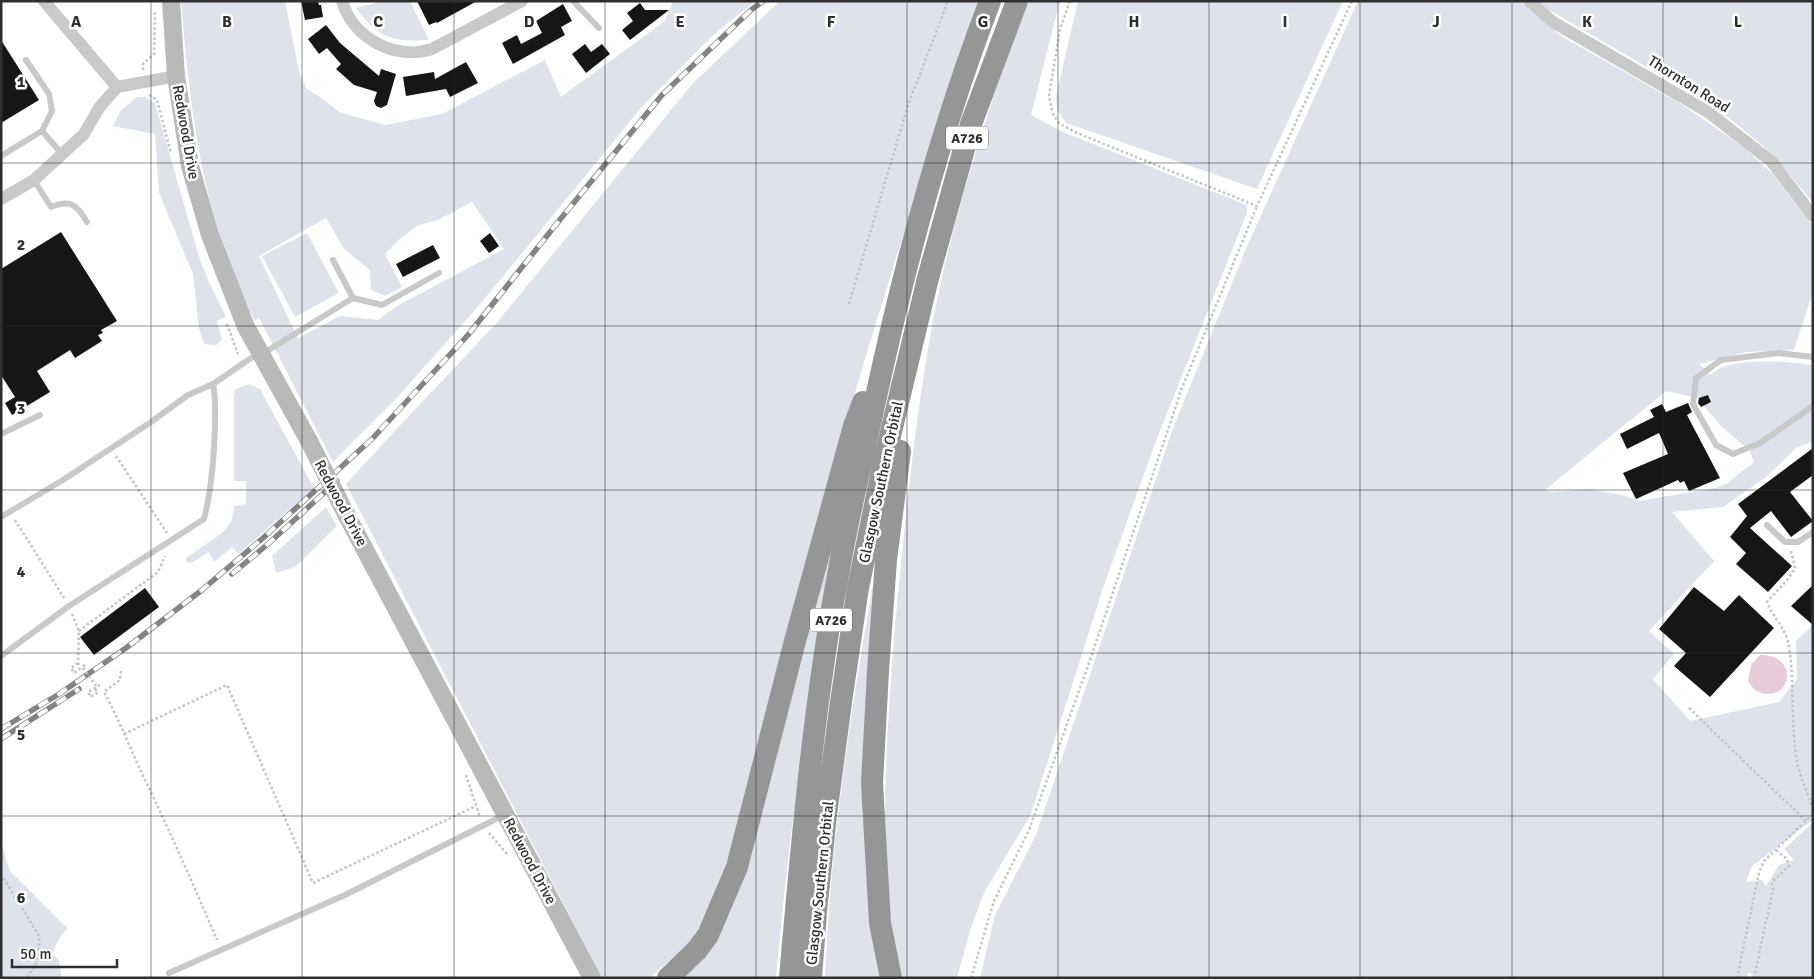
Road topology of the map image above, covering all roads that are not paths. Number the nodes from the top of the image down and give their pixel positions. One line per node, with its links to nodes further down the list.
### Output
1 (172, 1): 11 (street, Redwood Drive)
2 (342, 1): 3 (street)
3 (522, 1)
4 (573, 1): 9 (lane)
5 (990, 1): 23 (highway, Glasgow Southern Orbital / A726)
6 (1017, 1): 24 (highway, Glasgow Southern Orbital / A726)
7 (1529, 1): 18 (street, Thornton Road)
8 (45, 2): 12 (street)
9 (599, 28)
10 (26, 60): 13 (lane)
11 (176, 76): 12 (street); 25 (street, Redwood Drive)
12 (117, 87): 14 (street)
13 (42, 131): 14 (lane); 15 (lane)
14 (62, 154): 16 (street)
15 (1, 156)
16 (34, 180): 17 (street); 19 (lane)
17 (1, 199)
18 (1813, 216)
19 (86, 222)
20 (333, 260): 22 (lane)
21 (439, 273): 22 (lane)
22 (352, 298): 25 (lane)
23 (893, 321): 38 (highway, A726); 39 (highway, Glasgow Southern Orbital / A726)
24 (915, 333): 40 (highway, Glasgow Southern Orbital / A726); 41 (highway, A726)
25 (262, 354): 27 (lane); 35 (street, Redwood Drive, bridge)
26 (1813, 357): 28 (lane)
27 (213, 384): 31 (lane); 34 (lane)
28 (1813, 406)
29 (40, 415): 30 (lane)
30 (1, 434)
31 (1, 517)
32 (1767, 525): 33 (lane)
33 (1813, 532)
34 (1, 656)
35 (505, 814): 36 (lane); 37 (street, Redwood Drive)
36 (169, 973)
37 (592, 978)
38 (668, 978)
39 (790, 978)
40 (811, 978)
41 (891, 978)

